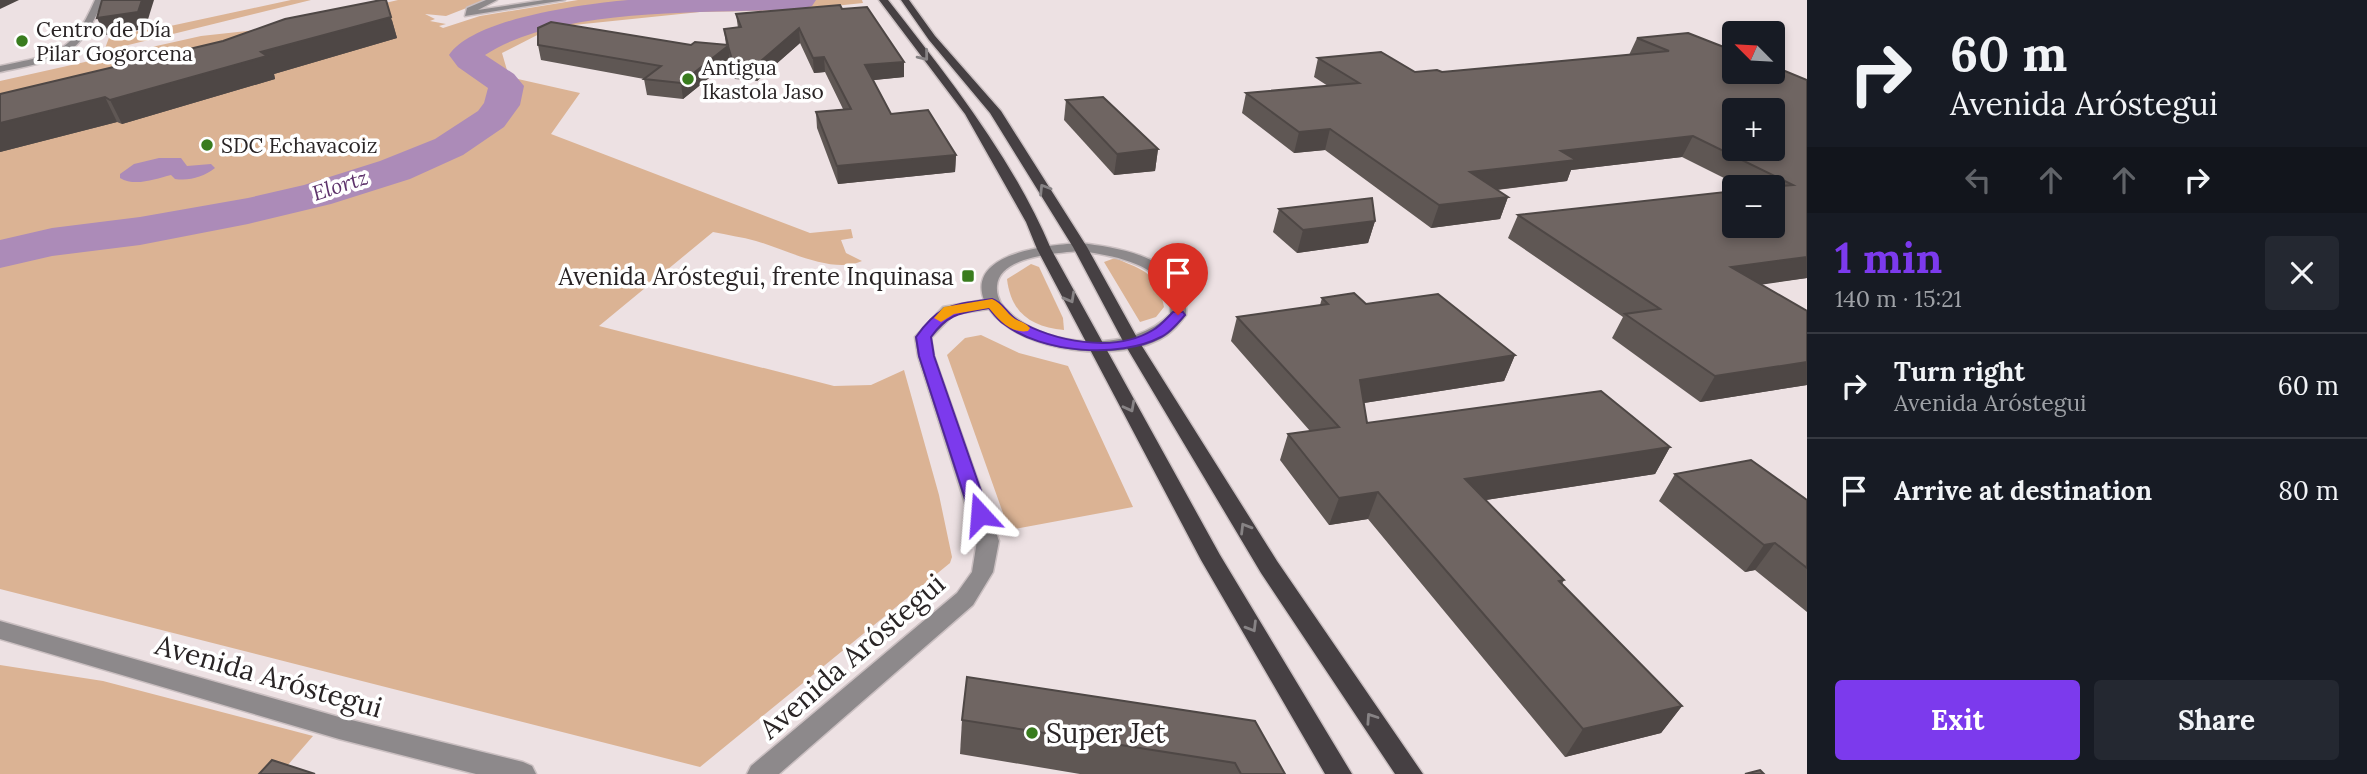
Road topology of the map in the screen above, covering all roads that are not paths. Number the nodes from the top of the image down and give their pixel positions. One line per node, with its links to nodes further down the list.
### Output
1 (99, 0): 6 (street)
2 (493, 0): 3 (street)
3 (561, 0)
4 (883, 0): 8 (main road, one-way to 8)
5 (905, 0): 7 (main road, one-way to 5)
6 (0, 69)
7 (1080, 247): 8 (street); 10 (main road); 10 (street)
8 (1044, 249): 9 (street); 11 (main road, one-way to 11)
9 (992, 303): 11 (street); 14 (street, Avenida Aróstegui)
10 (1132, 343): 11 (street); 16 (main road, one-way to 10)
11 (1097, 347): 15 (main road, one-way to 15)
12 (0, 630): 13 (street, Avenida Aróstegui)
13 (523, 774)
14 (760, 774)
15 (1339, 774)
16 (1409, 774)

